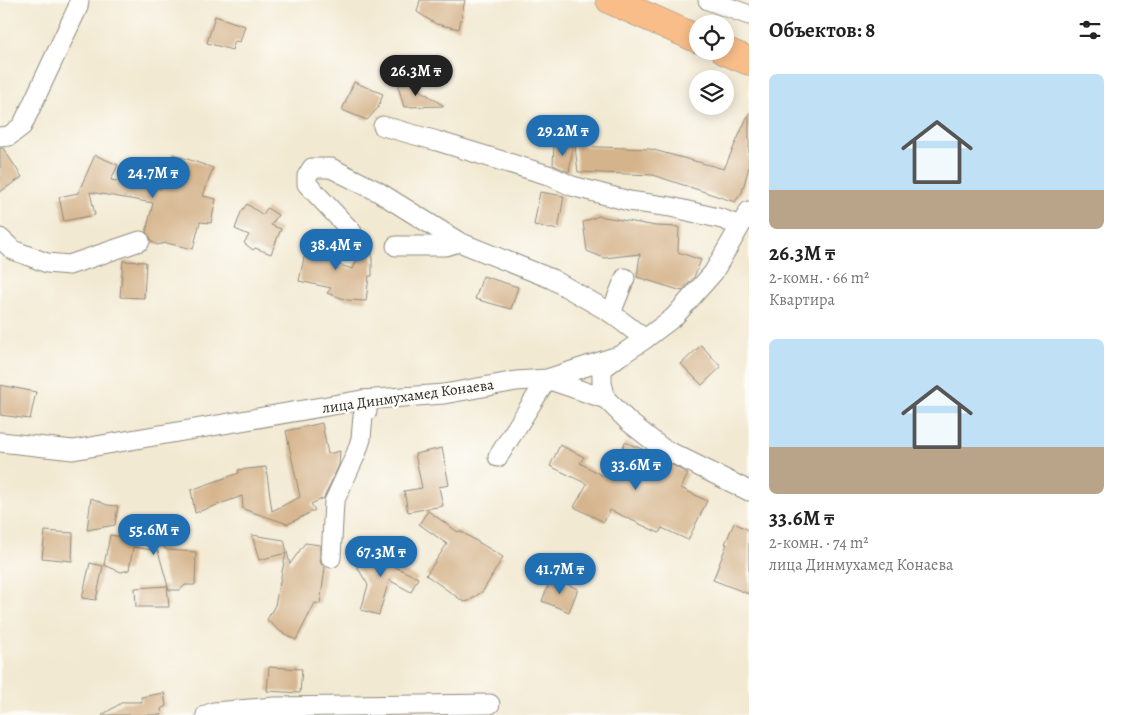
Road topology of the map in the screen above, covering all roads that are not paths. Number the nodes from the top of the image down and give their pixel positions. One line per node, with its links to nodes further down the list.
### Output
1 (79, 0): 9 (street)
2 (610, 0): 5 (main road)
3 (708, 0): 4 (street)
4 (749, 15)
5 (689, 35)
6 (734, 55): 7 (main road)
7 (749, 61)
8 (383, 126): 10 (street)
9 (0, 137)
10 (745, 218): 18 (street, лица Динмухамед Конаева)
11 (352, 232): 14 (street)
12 (0, 238): 13 (street)
13 (140, 241)
14 (460, 242): 15 (street); 17 (street)
15 (396, 246)
16 (625, 278): 17 (street)
17 (611, 313): 18 (street)
18 (645, 339): 19 (street, лица Динмухамед Конаева)
19 (621, 355): 20 (street, лица Динмухамед Конаева); 22 (street)
20 (547, 379): 21 (street, лица Динмухамед Конаева); 22 (street); 24 (street)
21 (362, 400): 23 (street, лица Динмухамед Конаева); 26 (street)
22 (606, 400): 25 (street)
23 (0, 442)
24 (498, 457)
25 (749, 491)
26 (332, 558)
27 (490, 704): 28 (street)
28 (206, 715)

